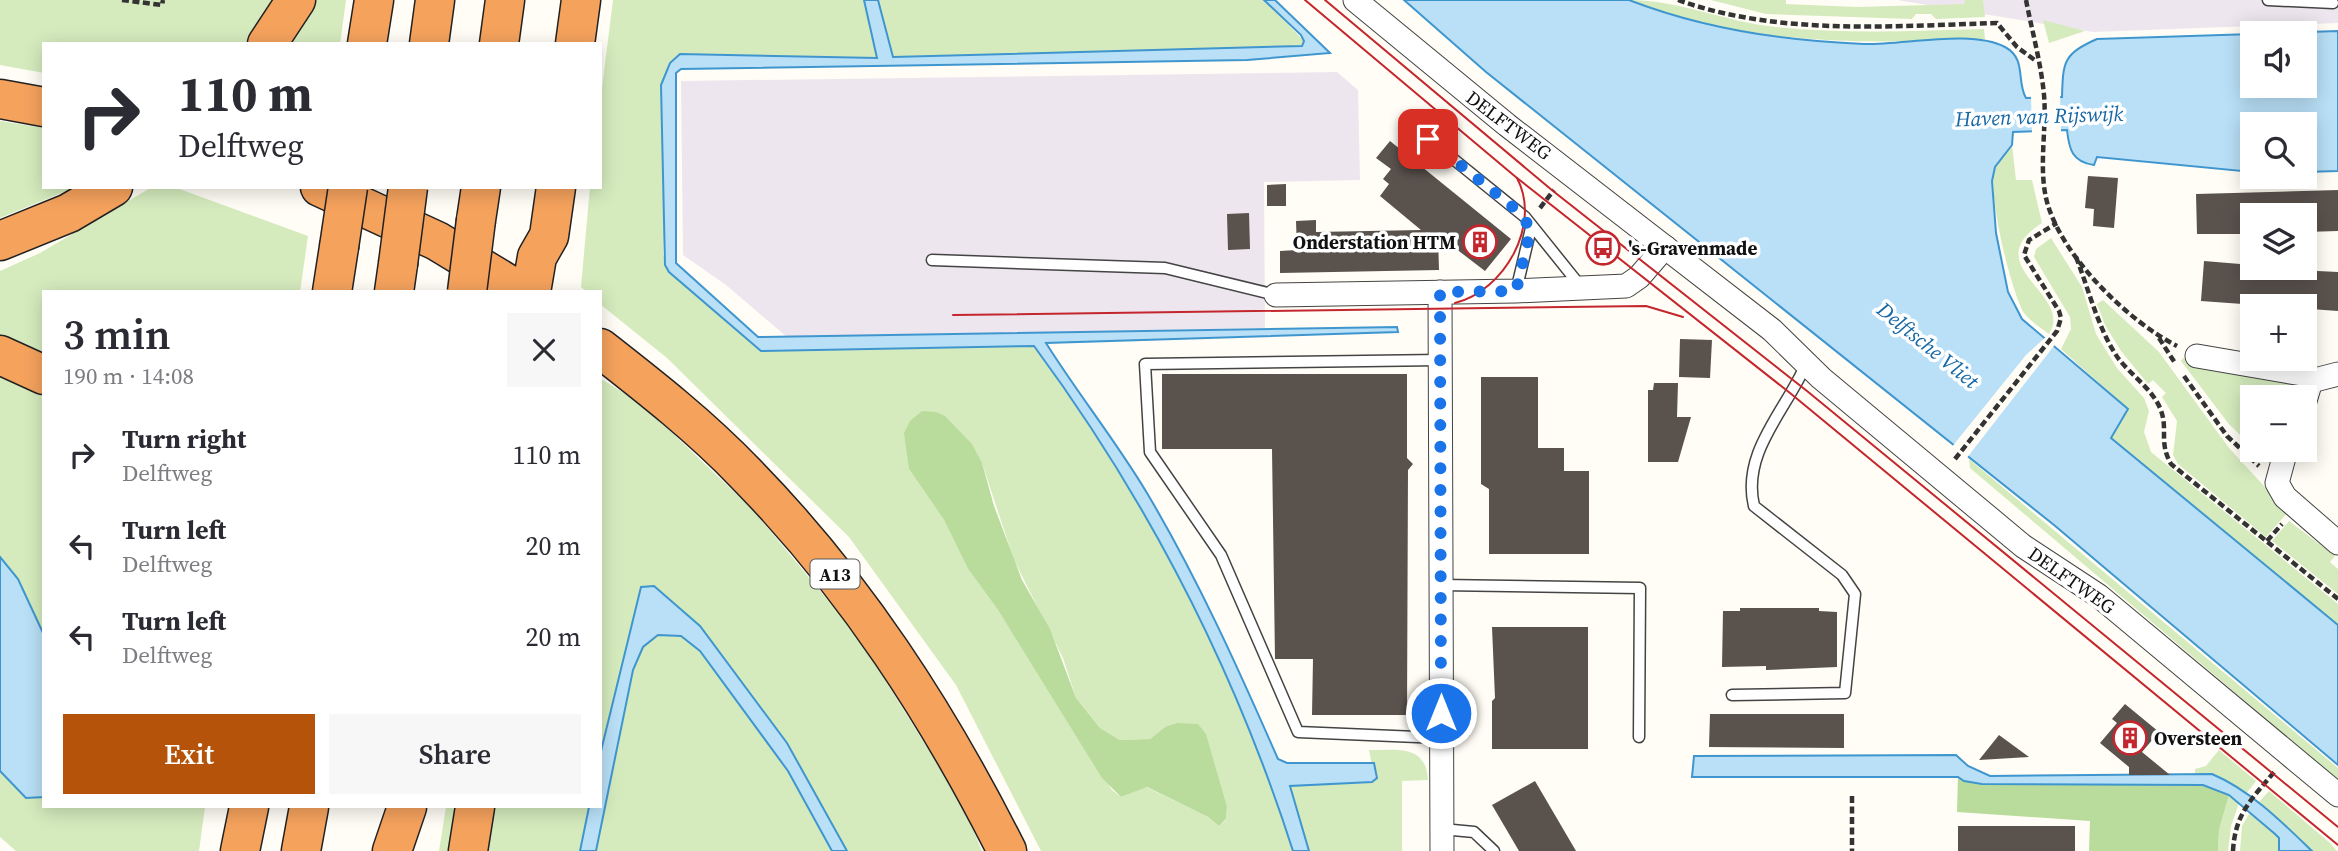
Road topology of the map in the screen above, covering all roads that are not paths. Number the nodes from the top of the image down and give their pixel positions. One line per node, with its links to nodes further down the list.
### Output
1 (296, 0): 9 (highway)
2 (373, 0): 10 (highway)
3 (435, 0): 11 (highway)
4 (505, 0): 12 (highway)
5 (581, 0): 13 (highway)
6 (1354, 0): 25 (street, DELFTWEG)
7 (2268, 0): 8 (lane)
8 (2333, 3)
9 (268, 42)
10 (368, 42)
11 (429, 42)
12 (499, 42)
13 (575, 42)
14 (0, 99): 15 (highway)
15 (42, 107)
16 (1410, 124): 23 (lane)
17 (110, 189): 24 (highway)
18 (324, 189): 32 (highway)
19 (348, 189): 30 (highway, bridge)
20 (408, 189): 28 (highway, bridge)
21 (556, 189): 27 (highway)
22 (479, 204): 31 (highway, bridge)
23 (1531, 228): 29 (lane); 33 (lane)
24 (0, 241)
25 (1665, 247): 29 (street); 40 (street, DELFTWEG)
26 (932, 260): 35 (lane)
27 (546, 270)
28 (396, 278)
29 (1582, 289): 33 (street)
30 (332, 290)
31 (467, 290)
32 (518, 290)
33 (1516, 291): 34 (street)
34 (1440, 292): 35 (street); 39 (street)
35 (1276, 295)
36 (602, 350): 65 (highway, A13)
37 (0, 355): 41 (highway)
38 (2197, 356): 43 (street)
39 (1441, 360): 47 (street); 50 (lane)
40 (1806, 364): 48 (lane); 51 (street, DELFTWEG)
41 (42, 374)
42 (2338, 374): 44 (street)
43 (2306, 385)
44 (2317, 386)
45 (2283, 462): 46 (street)
46 (2338, 543)
47 (1441, 584): 49 (lane); 50 (street)
48 (1732, 695)
49 (1639, 737)
50 (1441, 738): 58 (street)
51 (2338, 795)
52 (230, 808): 59 (highway)
53 (249, 808): 60 (highway)
54 (309, 808): 61 (highway)
55 (387, 808): 62 (highway)
56 (407, 808): 63 (highway)
57 (475, 808): 64 (highway)
58 (1442, 840): 66 (lane)
59 (228, 851)
60 (240, 851)
61 (301, 851)
62 (380, 851)
63 (392, 851)
64 (468, 851)
65 (1007, 851)
66 (1494, 851)

